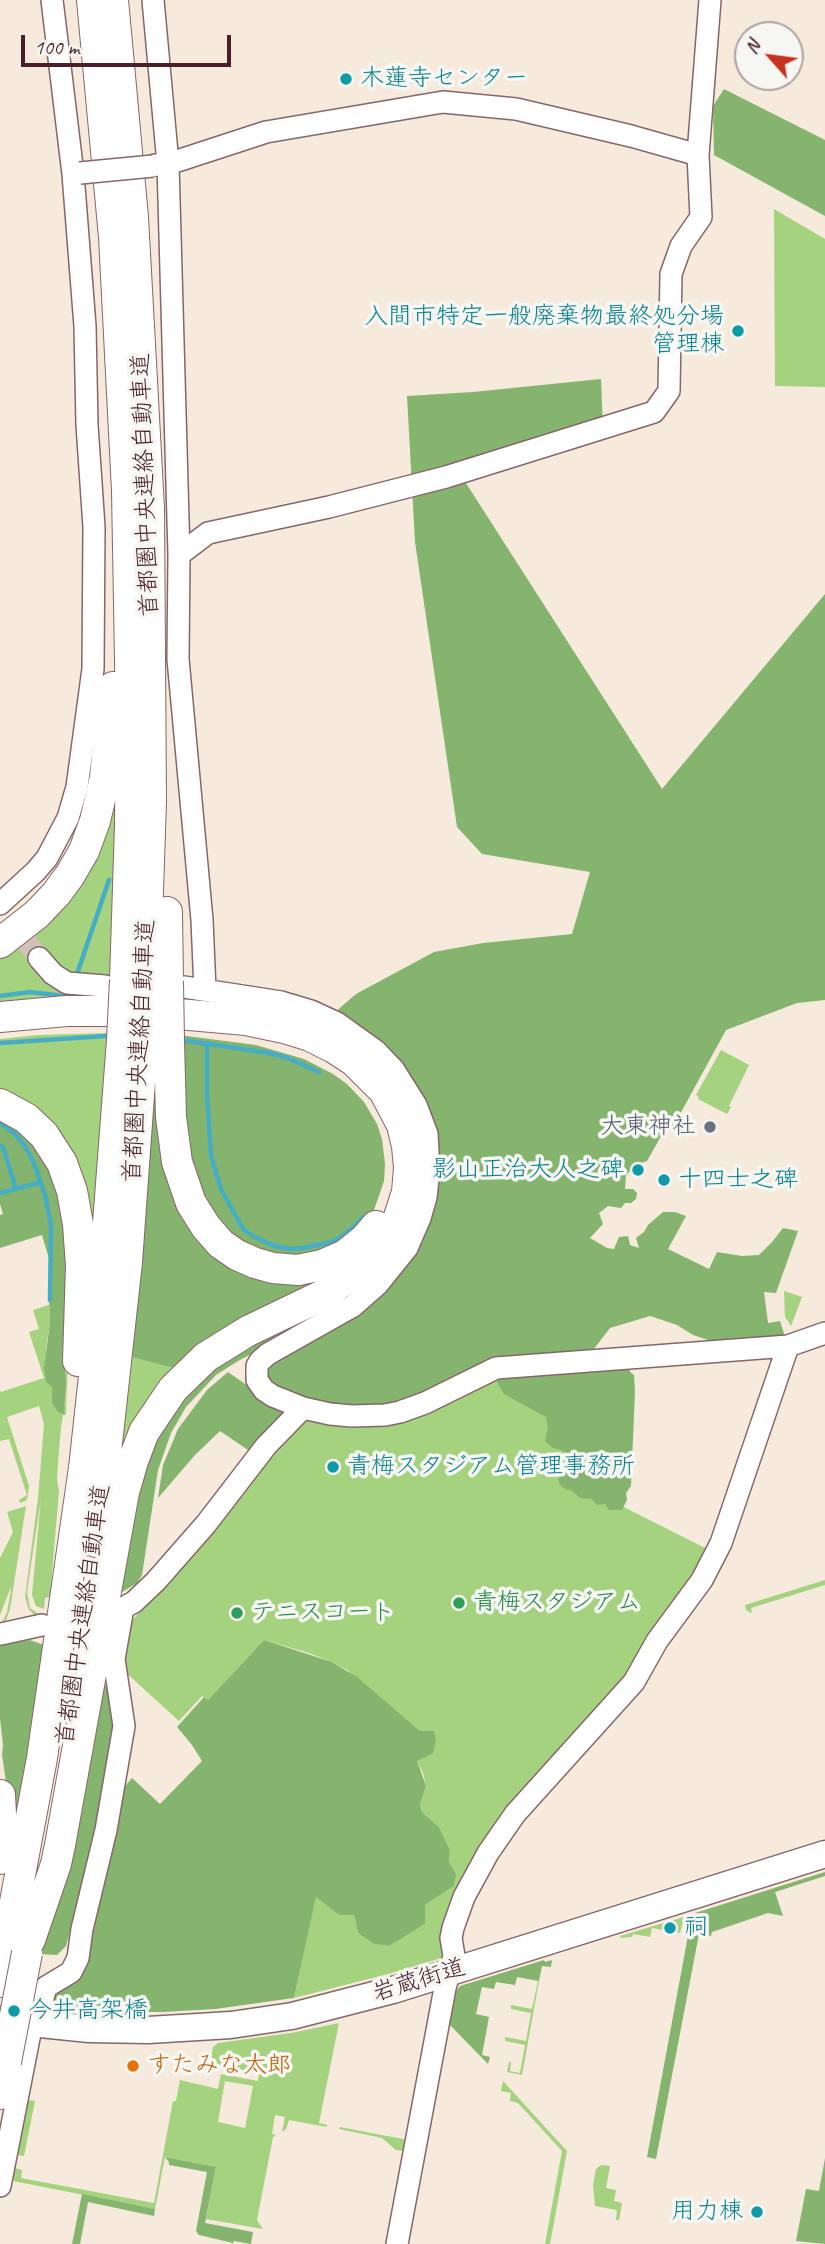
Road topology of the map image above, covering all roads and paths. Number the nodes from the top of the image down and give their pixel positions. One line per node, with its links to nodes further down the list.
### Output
1 (52, 0): 8 (street)
2 (92, 0): 9 (highway, 首都圏中央連絡自動車道)
3 (113, 0): 13 (highway, 首都圏中央連絡自動車道)
4 (153, 0): 7 (street)
5 (710, 0): 6 (street)
6 (698, 155): 7 (street); 10 (street)
7 (160, 165): 8 (street, bridge); 10 (street)
8 (77, 173): 11 (street)
9 (117, 292): 11 (highway); 13 (highway, 首都圏中央連絡自動車道)
10 (179, 555): 13 (street)
11 (2, 918)
12 (39, 958): 13 (street)
13 (155, 984): 16 (highway, 首都圏中央連絡自動車道, bridge); 16 (highway, bridge); 20 (street)
14 (0, 1017): 27 (highway)
15 (0, 1029): 16 (highway)
16 (145, 1040): 23 (highway, 首都圏中央連絡自動車道); 27 (highway, 首都圏中央連絡自動車道)
17 (0, 1104): 23 (highway)
18 (825, 1333): 19 (street)
19 (788, 1346): 20 (street); 28 (street)
20 (303, 1408): 31 (street)
21 (42, 1625): 22 (street)
22 (1, 1634)
23 (54, 1686): 27 (highway, 首都圏中央連絡自動車道)
24 (0, 1795): 26 (highway)
25 (825, 1854): 28 (main road, 岩蔵街道)
26 (0, 1859)
27 (21, 1948): 29 (highway, 首都圏中央連絡自動車道); 32 (highway, 首都圏中央連絡自動車道, bridge)
28 (450, 1972): 31 (main road, 岩蔵街道); 34 (street)
29 (0, 1982)
30 (0, 2020): 31 (main road, 岩蔵街道)
31 (34, 2024): 33 (street)
32 (0, 2094)
33 (0, 2186)
34 (397, 2244)

